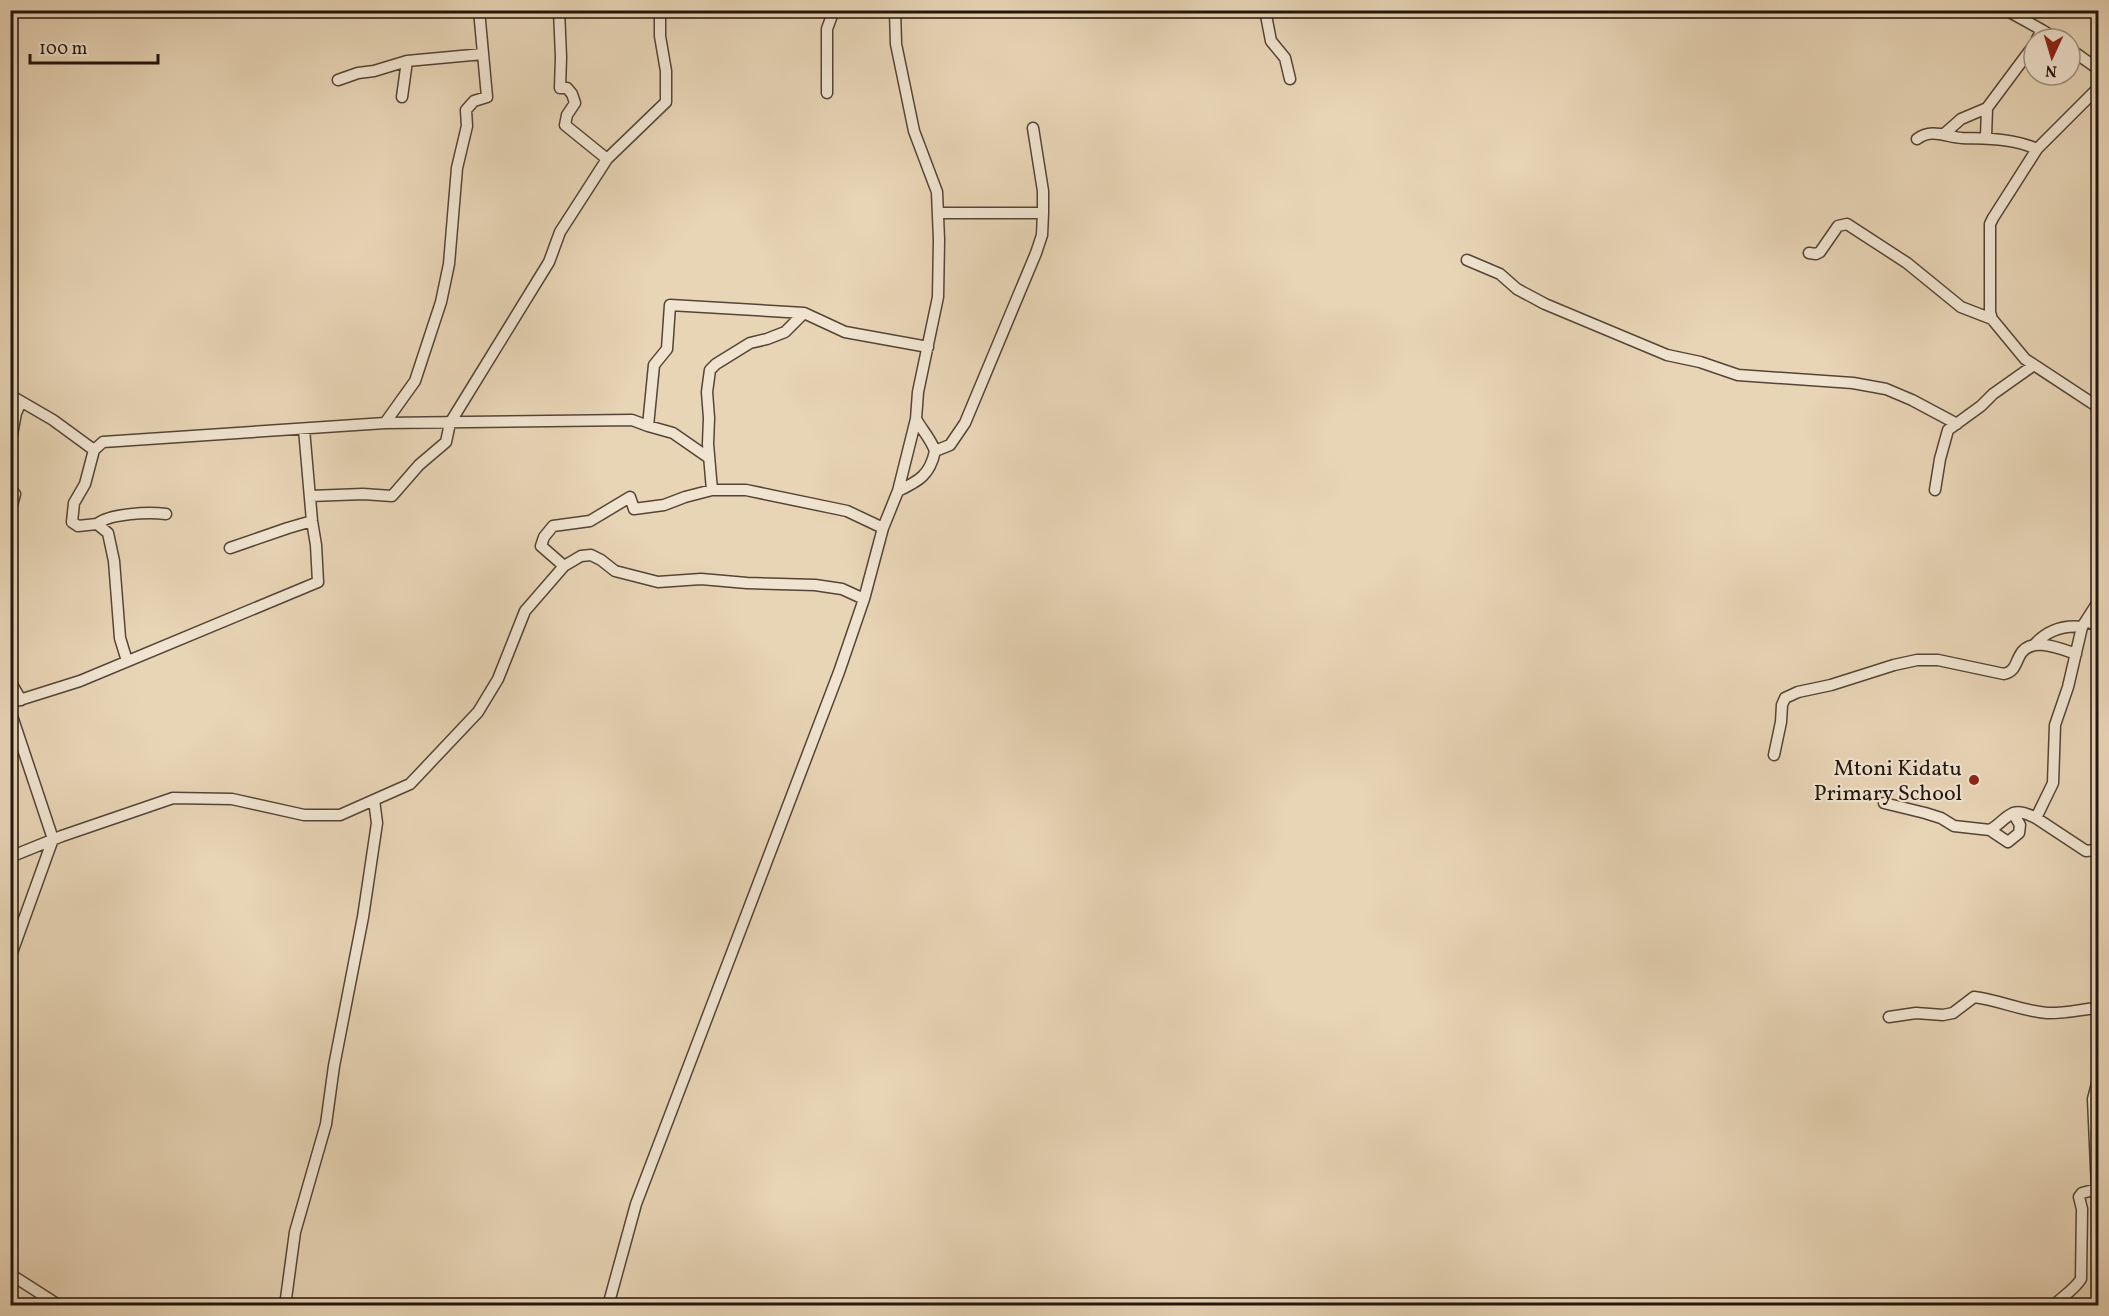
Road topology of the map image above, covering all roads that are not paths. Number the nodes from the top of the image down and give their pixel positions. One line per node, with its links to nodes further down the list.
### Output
1 (479, 10): 9 (street)
2 (559, 10): 25 (street)
3 (660, 10): 25 (street)
4 (834, 10): 17 (street)
5 (895, 10): 26 (street)
6 (1265, 10): 14 (street)
7 (2006, 10): 8 (street)
8 (2030, 27)
9 (483, 54): 12 (street); 38 (street)
10 (2082, 58): 13 (street)
11 (2022, 61): 19 (street)
12 (407, 62): 15 (street); 18 (street)
13 (2098, 69)
14 (1290, 79)
15 (338, 80)
16 (2098, 88): 24 (street)
17 (827, 93)
18 (402, 97)
19 (1988, 108): 21 (street); 22 (street)
20 (1033, 128): 27 (street)
21 (1944, 134): 22 (street); 23 (street)
22 (1986, 137): 24 (street)
23 (1917, 139)
24 (2037, 149): 31 (street)
25 (607, 159): 39 (street)
26 (938, 213): 27 (street); 32 (street)
27 (1043, 213): 45 (street)
28 (1809, 253): 31 (street)
29 (1467, 260): 40 (street)
30 (804, 313): 32 (street); 41 (street); 46 (street)
31 (1992, 319): 33 (street)
32 (928, 347): 37 (street)
33 (2034, 365): 36 (street); 40 (street)
34 (10, 395): 35 (street)
35 (21, 402): 43 (street); 44 (street)
36 (2098, 407)
37 (916, 419): 45 (street); 50 (street)
38 (385, 423): 39 (street); 42 (street)
39 (450, 423): 41 (street); 51 (street)
40 (1957, 424): 49 (street)
41 (648, 426): 46 (street)
42 (304, 429): 44 (street); 51 (street)
43 (10, 445)
44 (94, 450): 55 (street)
45 (935, 451): 50 (street)
46 (709, 458): 48 (street)
47 (10, 489): 52 (street)
48 (712, 490): 56 (street); 58 (street)
49 (1935, 490)
50 (898, 491): 56 (street)
51 (310, 496): 54 (street)
52 (10, 513)
53 (166, 514): 55 (street)
54 (312, 521): 57 (street); 65 (street)
55 (98, 524): 65 (street)
56 (883, 528): 59 (street)
57 (230, 548)
58 (564, 566): 59 (street); 70 (street)
59 (864, 599): 86 (street)
60 (2098, 602): 61 (street)
61 (2084, 624): 62 (street); 63 (street); 64 (street)
62 (2098, 626)
63 (2035, 644): 64 (street); 69 (street)
64 (2076, 654): 73 (street)
65 (127, 661): 67 (street)
66 (10, 681): 67 (street)
67 (16, 701)
68 (10, 710): 75 (street)
69 (1774, 755)
70 (374, 800): 75 (street); 85 (street)
71 (1884, 803): 74 (street)
72 (2013, 813): 73 (street); 74 (street); 74 (street)
73 (2036, 818): 76 (street)
74 (1990, 830)
75 (53, 839): 77 (street); 78 (street)
76 (2098, 846)
77 (10, 857)
78 (10, 958)
79 (2098, 1008): 80 (street)
80 (1889, 1017)
81 (2098, 1080): 82 (street)
82 (2098, 1085): 87 (street)
83 (10, 1274): 84 (street)
84 (60, 1305)
85 (285, 1305)
86 (608, 1305)
87 (2054, 1305)

